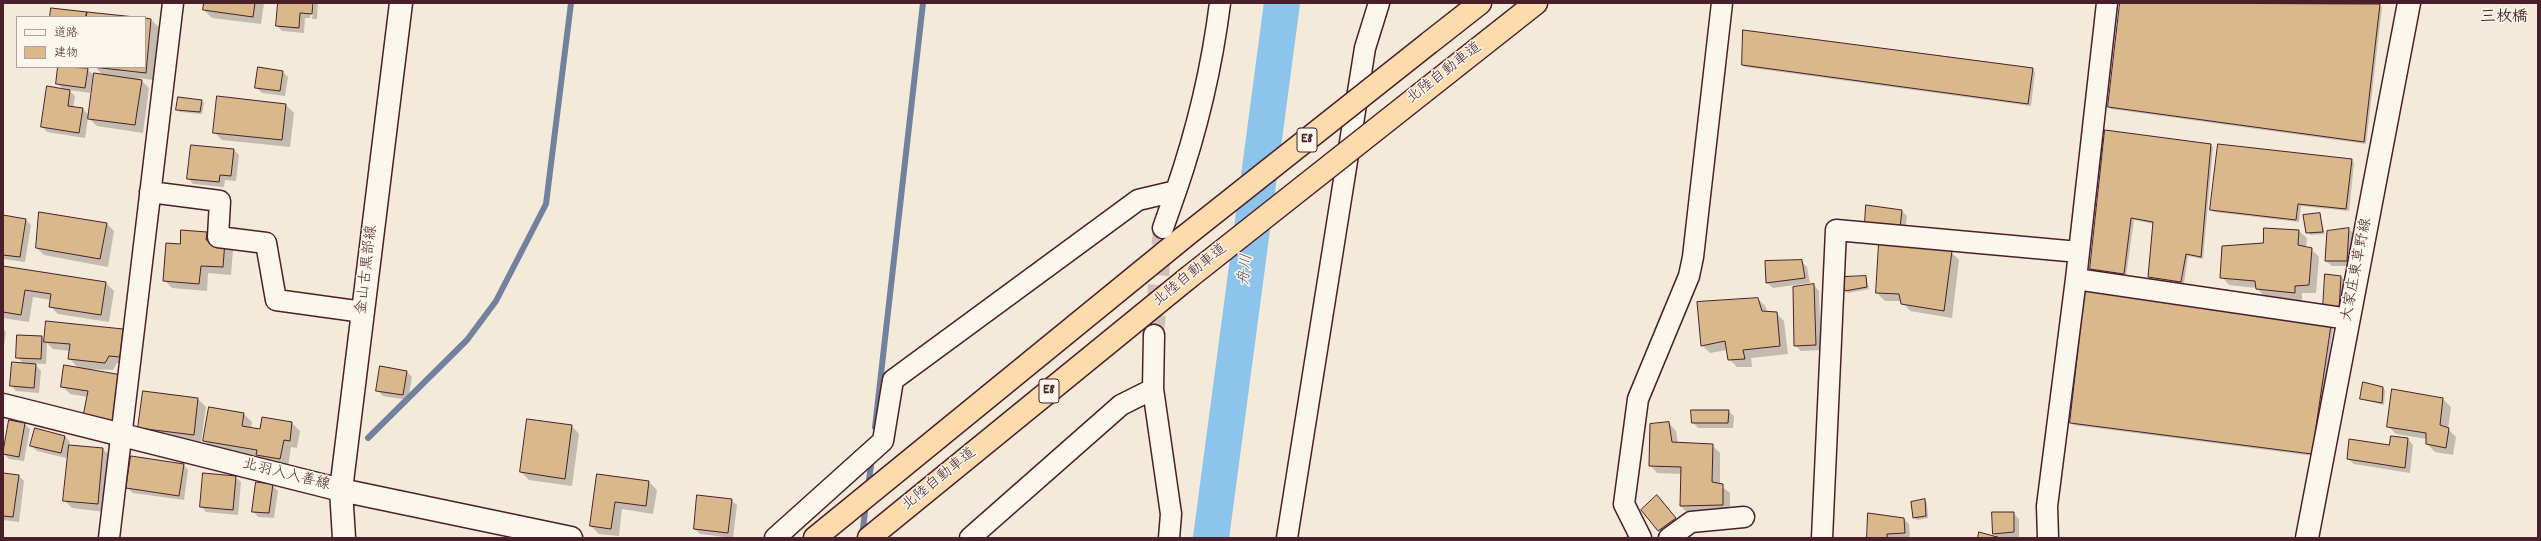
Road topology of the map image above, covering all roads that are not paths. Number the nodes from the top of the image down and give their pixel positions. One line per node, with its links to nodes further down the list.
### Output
1 (173, 3): 10 (street)
2 (401, 3): 15 (main road, 金山古黒部線)
3 (1220, 3): 11 (street)
4 (1379, 3): 31 (street)
5 (1480, 3): 27 (highway, E8, bridge)
6 (1536, 3): 28 (highway, 北陸自動車道 / E8, bridge)
7 (1722, 3): 32 (street)
8 (2107, 3): 13 (street)
9 (2409, 3): 16 (main road, 大家庄東草野線)
10 (150, 192): 15 (street); 20 (street)
11 (1176, 192): 12 (street); 26 (street)
12 (1163, 228)
13 (2079, 252): 14 (street); 34 (street)
14 (2076, 279): 16 (street); 35 (street)
15 (363, 312): 21 (main road, 金山古黒部線)
16 (2349, 319): 36 (main road, 大家庄東草野線)
17 (1154, 335): 18 (street)
18 (1153, 389): 29 (street); 30 (street)
19 (3, 405): 20 (main road, 北羽入入善線)
20 (120, 434): 21 (main road, 北羽入入善線); 23 (street)
21 (341, 490): 24 (main road, 金山古黒部線); 25 (main road, 北羽入入善線)
22 (1744, 516): 33 (street)
23 (109, 538)
24 (344, 538)
25 (570, 538)
26 (775, 538)
27 (815, 538)
28 (869, 538)
29 (970, 538)
30 (1169, 538)
31 (1287, 538)
32 (1641, 538)
33 (1669, 538)
34 (1822, 538)
35 (2048, 538)
36 (2307, 538)

